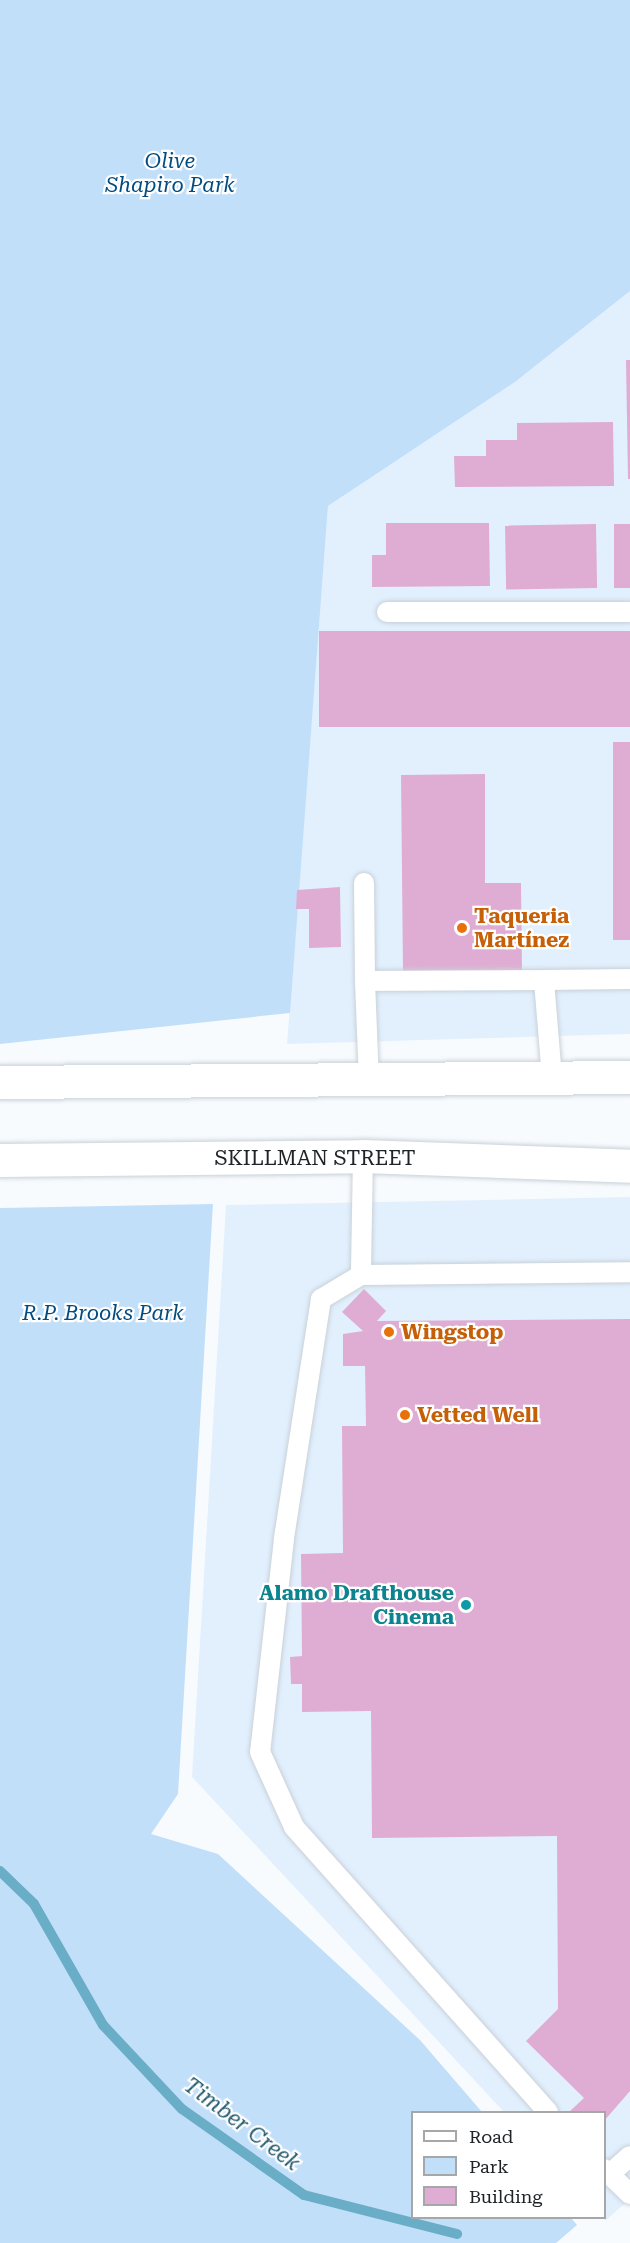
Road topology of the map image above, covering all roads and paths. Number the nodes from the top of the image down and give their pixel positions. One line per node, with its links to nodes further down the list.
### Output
1 (387, 612): 2 (lane)
2 (630, 612)
3 (364, 883): 6 (lane)
4 (630, 979): 5 (lane)
5 (544, 980): 6 (lane); 8 (lane)
6 (365, 981): 10 (lane)
7 (630, 1077): 8 (main road)
8 (552, 1078): 10 (main road)
9 (0, 1082): 10 (main road)
10 (369, 1082)
11 (363, 1156): 12 (main road, SKILLMAN STREET); 13 (main road, SKILLMAN STREET); 15 (lane)
12 (0, 1160)
13 (630, 1166)
14 (630, 1272): 15 (lane)
15 (361, 1275): 16 (lane)
16 (547, 2111)
17 (630, 2156): 18 (lane)
18 (608, 2171): 19 (lane)
19 (630, 2194)

